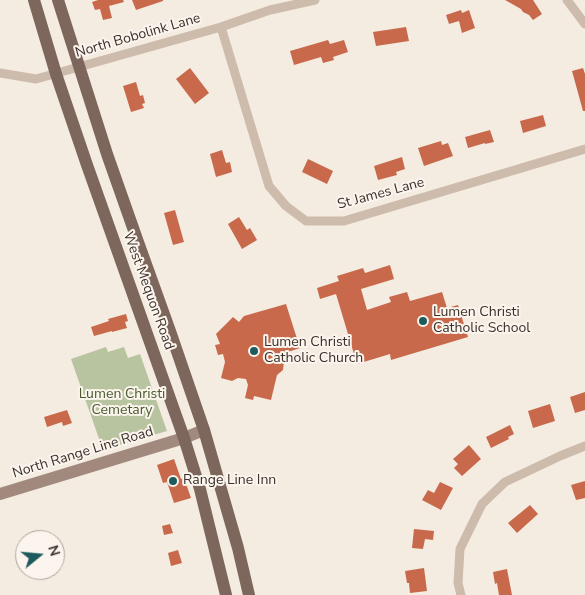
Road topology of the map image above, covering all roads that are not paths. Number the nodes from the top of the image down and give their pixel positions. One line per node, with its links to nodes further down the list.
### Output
1 (34, 0): 9 (main road, West Mequon Road)
2 (58, 0): 7 (main road, West Mequon Road)
3 (315, 0): 6 (street, North Bobolink Lane)
4 (567, 0): 5 (street)
5 (585, 24)
6 (220, 27): 7 (street, North Bobolink Lane); 10 (street, St James Lane)
7 (79, 66): 9 (street, North Bobolink Lane); 11 (main road, West Mequon Road)
8 (0, 73): 9 (street, North Bobolink Lane)
9 (56, 74): 12 (main road, West Mequon Road)
10 (585, 149)
11 (204, 430): 12 (street, North Range Line Road); 16 (main road, West Mequon Road)
12 (184, 438): 14 (street, North Range Line Road); 15 (main road, West Mequon Road)
13 (585, 446): 17 (street)
14 (0, 494)
15 (226, 595)
16 (249, 595)
17 (461, 595)

